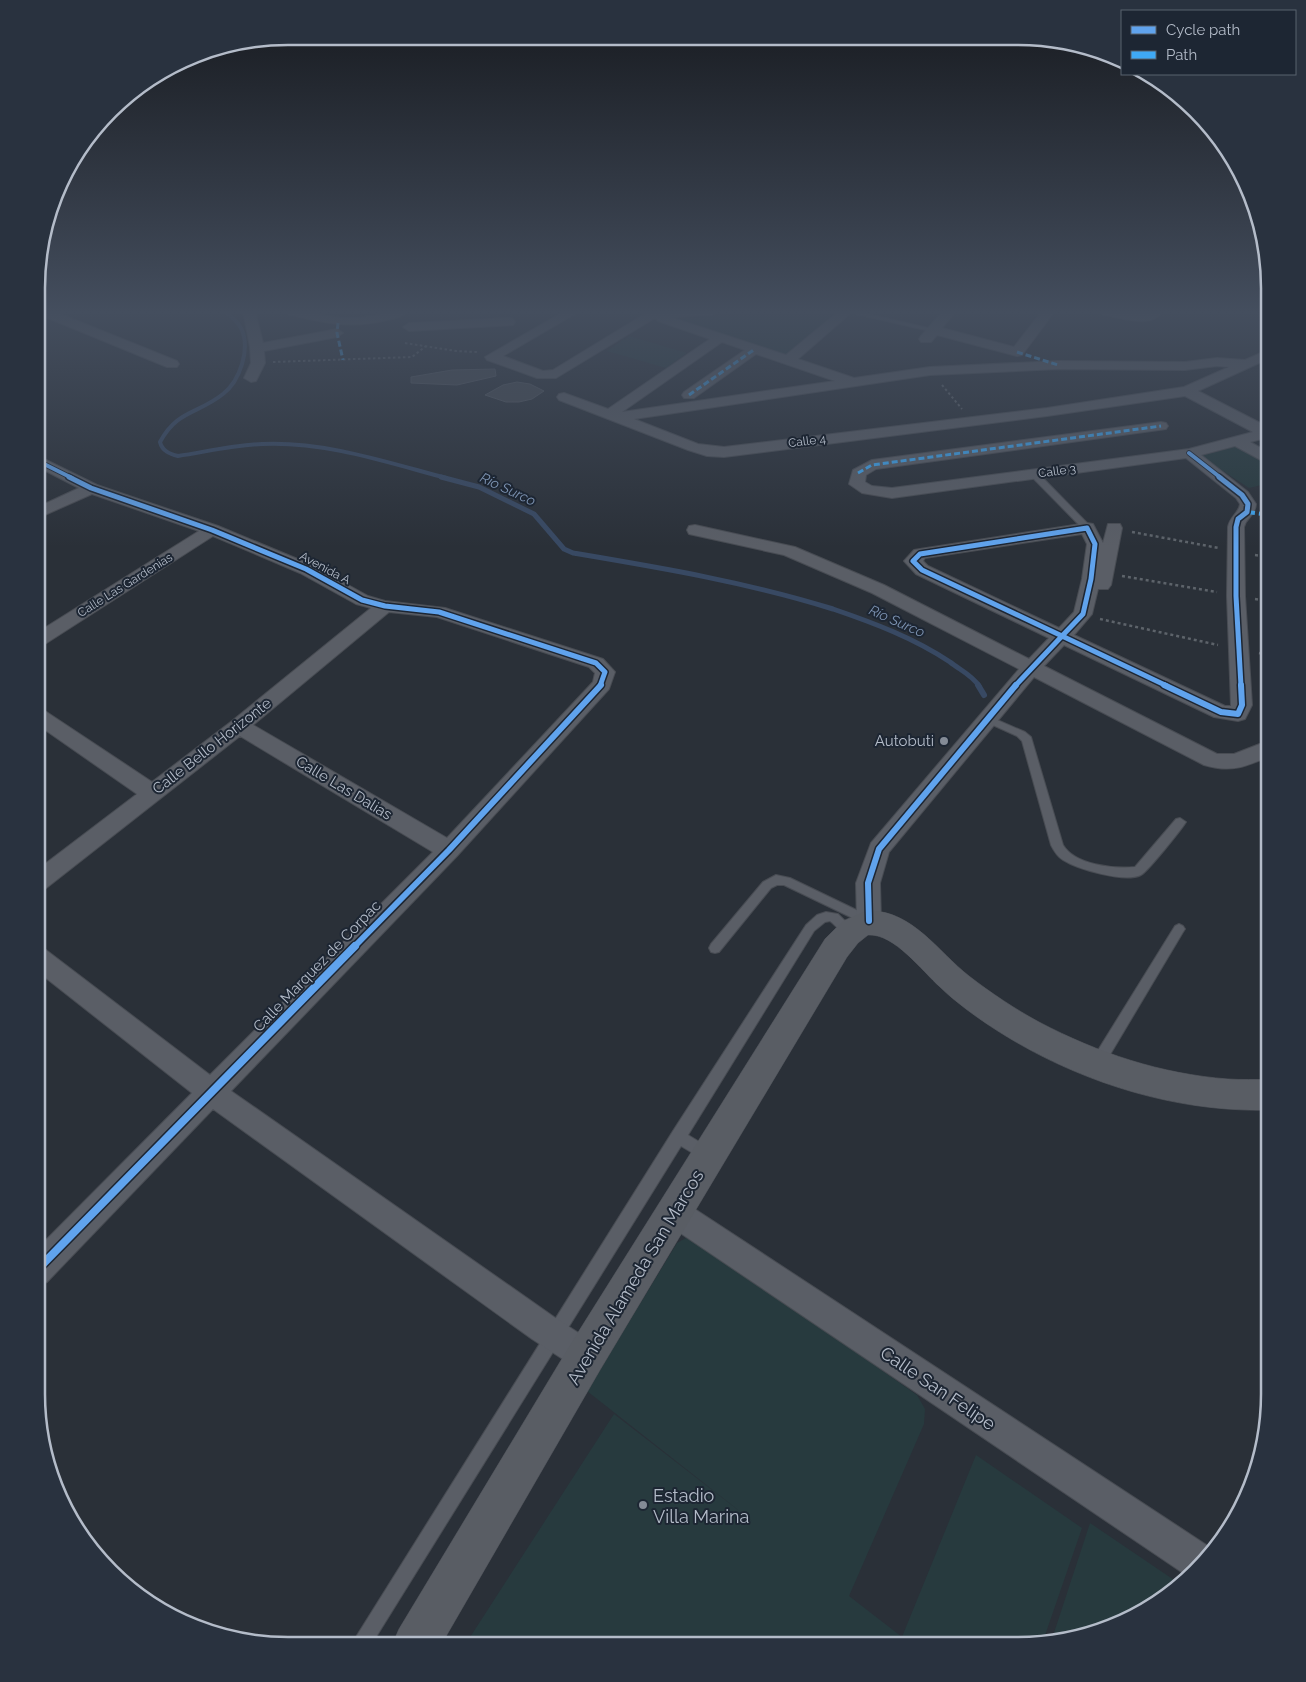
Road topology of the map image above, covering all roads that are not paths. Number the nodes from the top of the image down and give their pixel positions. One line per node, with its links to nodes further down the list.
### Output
1 (650, 389): 9 (street)
2 (696, 389): 6 (street)
3 (806, 389): 9 (street)
4 (1190, 389): 5 (street, Calle 4)
5 (1187, 391): 8 (street, Calle 4); 11 (street)
6 (689, 394)
7 (564, 397): 9 (street, Calle 4)
8 (1047, 412): 9 (street, Calle 4); 13 (street)
9 (615, 415)
10 (1161, 426): 13 (street)
11 (1261, 429)
12 (1261, 435): 14 (street, Calle 3)
13 (1073, 438): 18 (street); 19 (street, Calle 3)
14 (1238, 441): 15 (street, Calle 3); 16 (street)
15 (1189, 453): 18 (street, Calle 3); 29 (street)
16 (1261, 455)
17 (45, 465): 20 (street, Avenida A)
18 (1100, 466): 19 (street, Calle 3)
19 (1035, 474): 22 (lane)
20 (91, 488): 21 (street); 24 (street, Avenida A)
21 (45, 510)
22 (1087, 528): 27 (street); 29 (street)
23 (1114, 528): 27 (street)
24 (212, 530): 26 (street, Avenida A); 28 (street, Calle Las Gardenias)
25 (695, 530): 30 (street)
26 (385, 606): 31 (street, Avenida A); 34 (street, Calle Bello Horizonte)
27 (1083, 614): 29 (street)
28 (45, 636)
29 (1061, 636): 30 (street)
30 (1030, 669): 32 (street); 35 (street)
31 (606, 672): 38 (street, Calle Marquez de Corpac)
32 (988, 719): 37 (lane); 40 (street)
33 (45, 721): 36 (street)
34 (239, 726): 36 (street, Calle Bello Horizonte); 38 (street, Calle Las Dalias)
35 (1261, 751)
36 (152, 793): 39 (street, Calle Bello Horizonte)
37 (1180, 822)
38 (448, 850): 45 (street, Calle Marquez de Corpac)
39 (45, 878)
40 (859, 926): 42 (lane); 44 (street); 47 (lane); 48 (street, Avenida Alameda San Marcos)
41 (1179, 929): 44 (lane)
42 (716, 948)
43 (45, 963): 45 (street)
44 (1096, 1066): 46 (street)
45 (211, 1092): 50 (street, Calle Marquez de Corpac); 51 (street)
46 (1261, 1096)
47 (678, 1136): 48 (lane); 51 (lane)
48 (709, 1156): 49 (street, Avenida Alameda San Marcos)
49 (674, 1212): 52 (street, Avenida Alameda San Marcos); 53 (street, Calle San Felipe)
50 (45, 1262)
51 (554, 1336): 52 (street); 54 (lane)
52 (586, 1356): 55 (street, Avenida Alameda San Marcos)
53 (1196, 1560)
54 (365, 1637)
55 (420, 1637)

